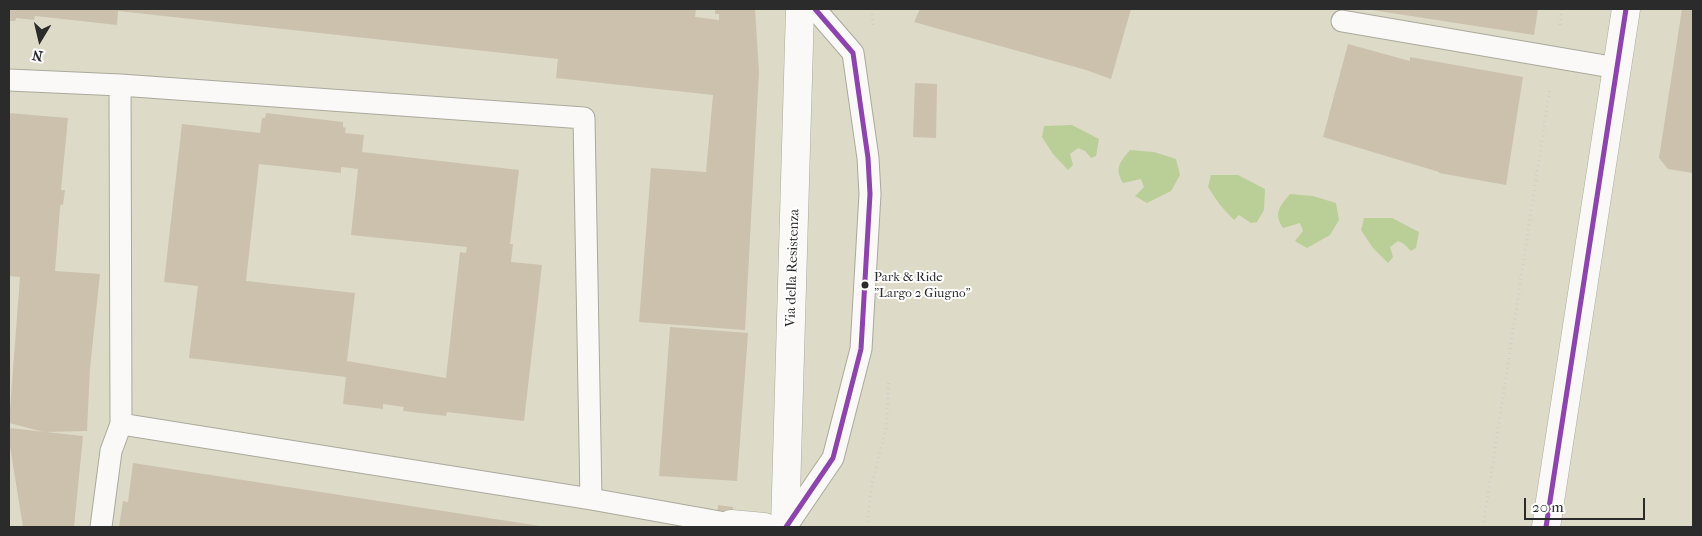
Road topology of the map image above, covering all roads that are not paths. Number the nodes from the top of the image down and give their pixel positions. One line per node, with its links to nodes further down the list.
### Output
1 (800, 9): 13 (street, Via della Resistenza)
2 (815, 9): 13 (lane)
3 (1626, 9): 5 (street)
4 (1342, 21): 5 (lane)
5 (1617, 68): 14 (street)
6 (9, 80): 7 (lane)
7 (120, 85): 8 (lane); 9 (lane)
8 (121, 424): 9 (lane); 11 (lane)
9 (591, 499): 10 (lane)
10 (731, 524): 12 (street)
11 (101, 527)
12 (764, 527)
13 (786, 527)
14 (1546, 527)

